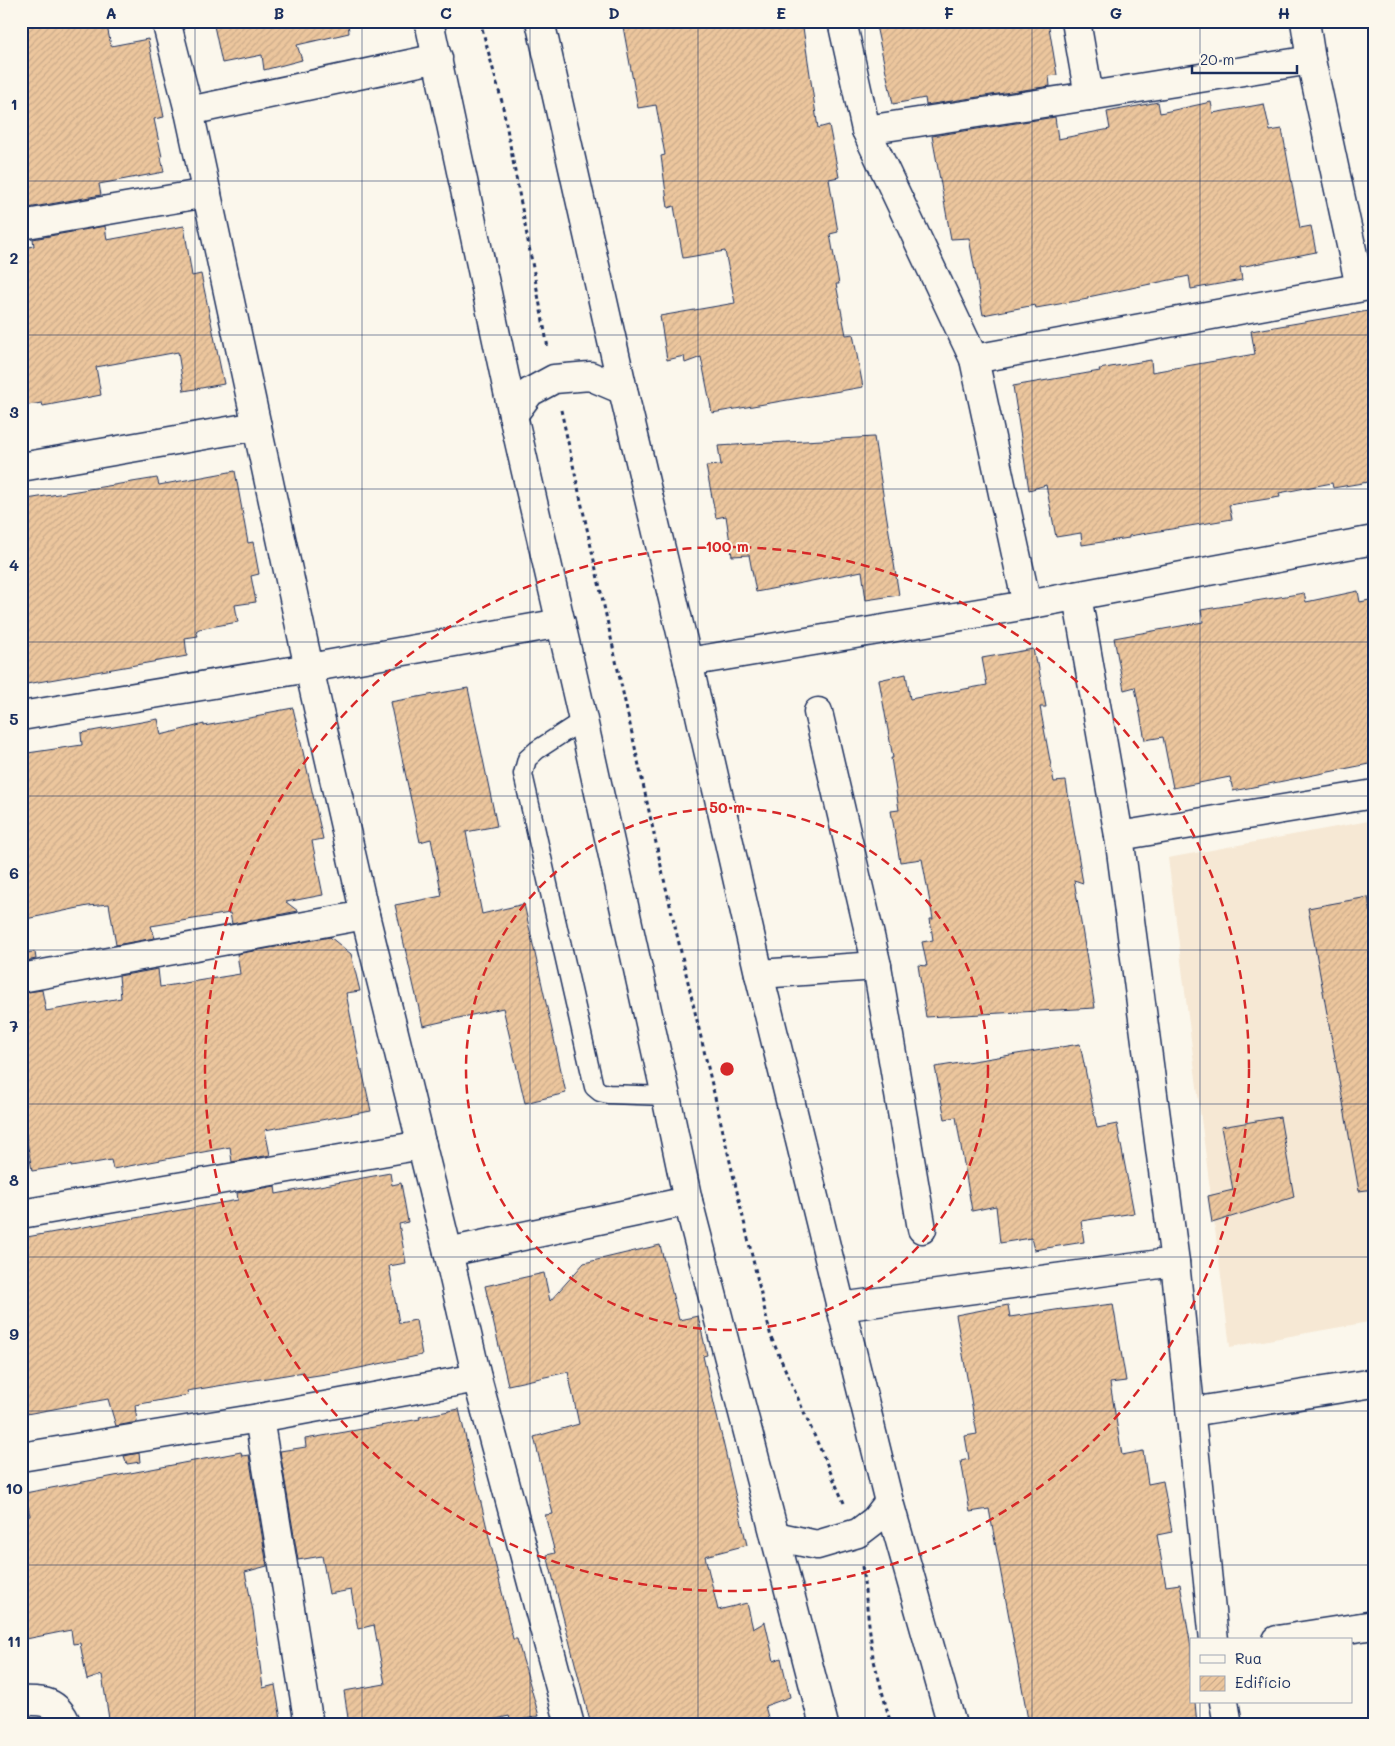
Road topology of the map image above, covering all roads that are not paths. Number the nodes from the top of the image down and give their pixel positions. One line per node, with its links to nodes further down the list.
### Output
1 (166, 21): 10 (street)
2 (429, 21): 7 (street)
3 (540, 21): 16 (street)
4 (842, 21): 11 (street)
5 (1076, 21): 9 (street)
6 (1305, 21): 8 (street)
7 (438, 58): 10 (street); 17 (street)
8 (1311, 60): 9 (street); 14 (street)
9 (1089, 96): 11 (street)
10 (189, 111): 12 (street)
11 (866, 130): 15 (street)
12 (206, 193): 13 (street); 18 (street)
13 (21, 225)
14 (1367, 286): 15 (street)
15 (974, 360): 22 (street)
16 (623, 390): 17 (street); 24 (street)
17 (513, 415): 23 (street)
18 (257, 426): 19 (street); 25 (street)
19 (21, 467)
20 (1374, 540): 21 (street)
21 (1077, 596): 22 (street); 30 (street)
22 (1027, 606): 24 (street)
23 (561, 623): 25 (street); 28 (street)
24 (688, 662): 33 (street)
25 (309, 668): 27 (street); 31 (street)
26 (818, 712): 32 (street)
27 (21, 716)
28 (583, 720): 35 (street); 35 (lane)
29 (1374, 794): 30 (street)
30 (1119, 836): 41 (street)
31 (366, 915): 34 (street); 36 (street)
32 (878, 966): 33 (street); 39 (street)
33 (760, 974): 42 (street)
34 (21, 978)
35 (666, 1096): 37 (street)
36 (422, 1145): 38 (street); 40 (street)
37 (688, 1201): 40 (street); 49 (street)
38 (21, 1214)
39 (922, 1229)
40 (448, 1252): 43 (street)
41 (1175, 1262): 42 (street); 45 (street)
42 (840, 1307): 48 (street)
43 (476, 1378): 46 (street); 57 (street)
44 (1374, 1383): 45 (street)
45 (1191, 1412): 51 (street)
46 (259, 1418): 47 (street); 56 (street)
47 (21, 1457)
48 (889, 1502): 49 (street); 59 (street)
49 (775, 1536): 58 (street)
50 (1374, 1625): 52 (street)
51 (1214, 1638)
52 (1290, 1638)
53 (21, 1701): 55 (street)
54 (1224, 1704): 60 (street)
55 (67, 1725)
56 (308, 1725)
57 (570, 1725)
58 (824, 1725)
59 (952, 1725)
60 (1228, 1725)

